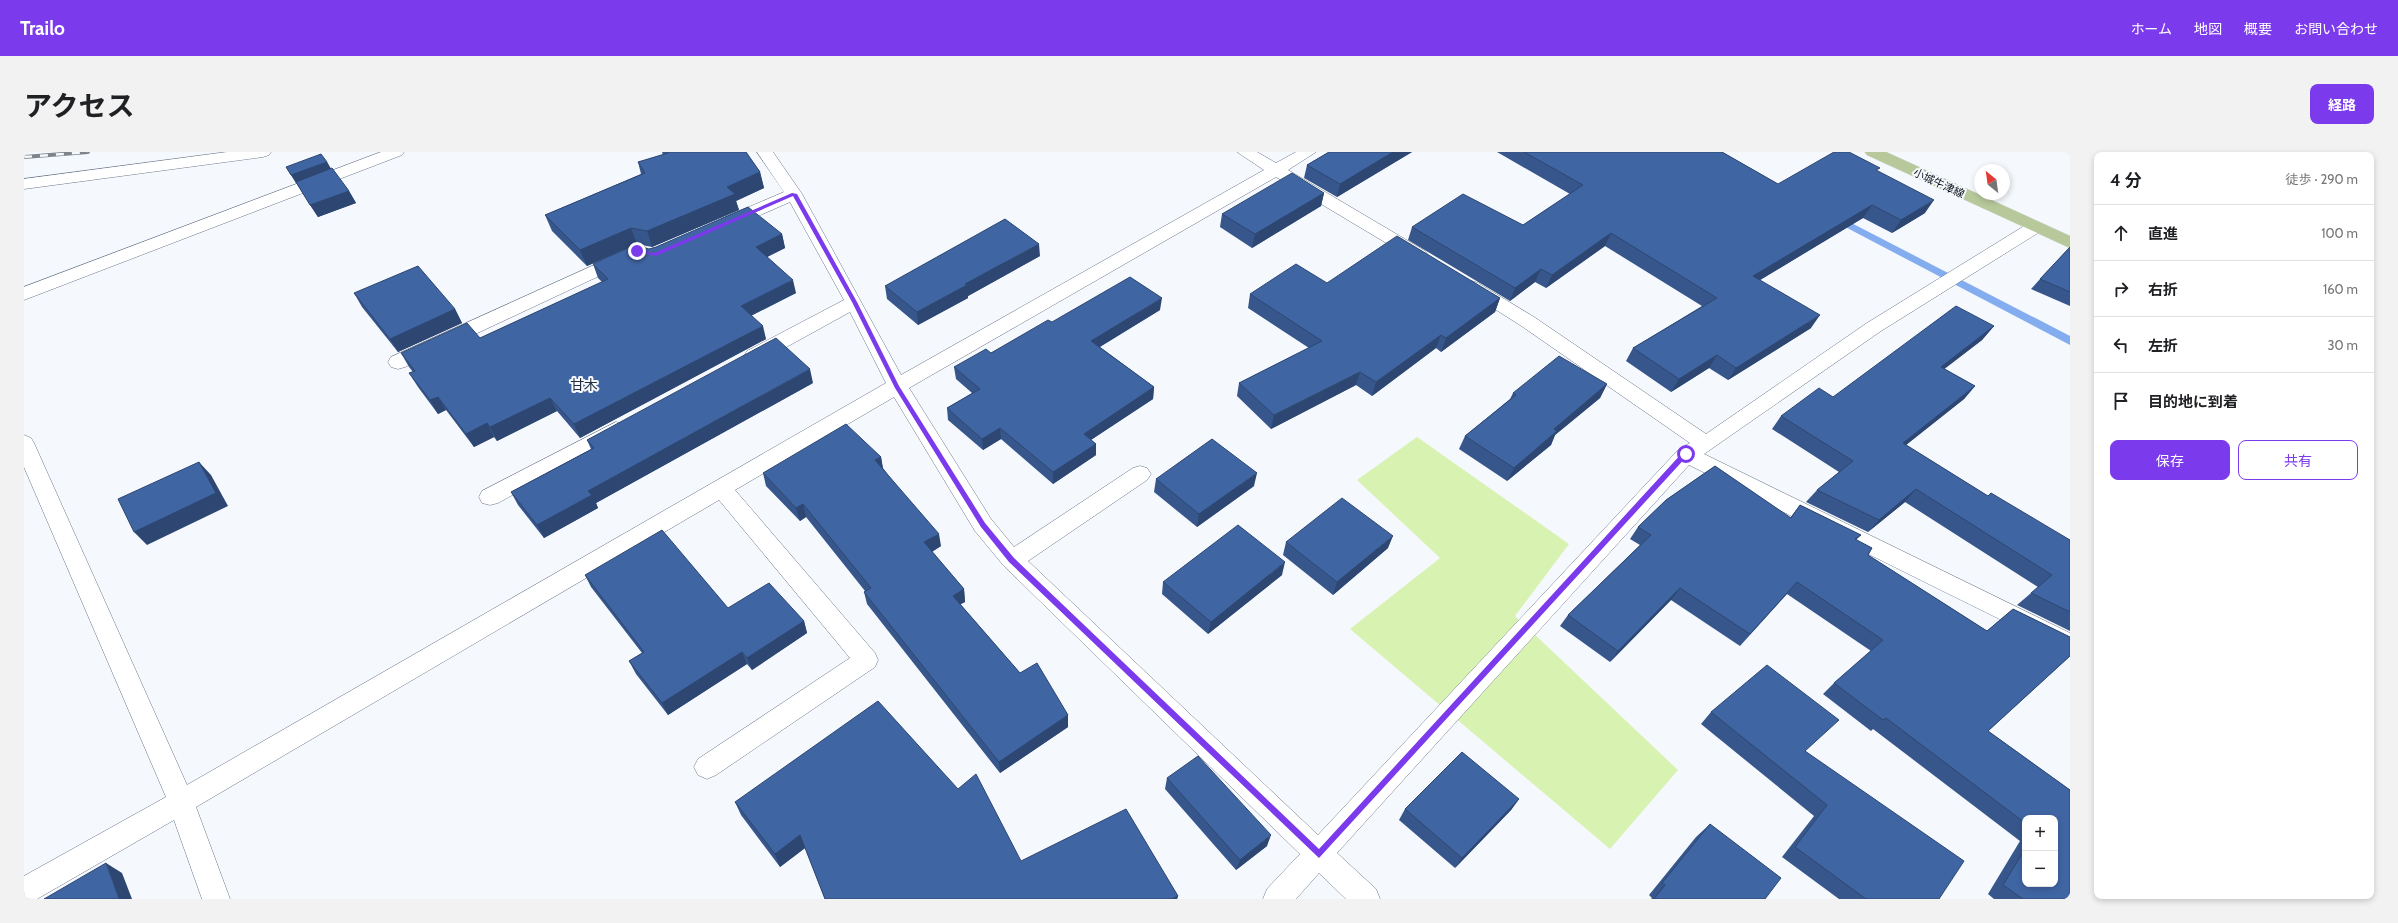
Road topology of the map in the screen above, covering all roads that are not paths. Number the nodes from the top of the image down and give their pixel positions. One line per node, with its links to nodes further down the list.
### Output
1 (263, 152): 8 (street)
2 (396, 152): 16 (street)
3 (765, 152): 9 (street)
4 (1245, 152): 7 (street)
5 (1308, 152): 7 (street)
6 (1873, 152): 10 (main road, 小城牛津線)
7 (1277, 170): 14 (street); 20 (street)
8 (24, 184)
9 (794, 194): 11 (street); 17 (street)
10 (2036, 228): 12 (main road, 小城牛津線); 23 (street)
11 (710, 231)
12 (2070, 243)
13 (637, 251): 18 (street)
14 (1433, 264)
15 (1453, 276): 23 (street)
16 (24, 294)
17 (854, 302): 19 (street); 20 (street)
18 (398, 362)
19 (735, 366)
20 (897, 386): 25 (street); 27 (street)
21 (630, 422): 26 (street)
22 (24, 443): 30 (street)
23 (1696, 449): 28 (street); 31 (street)
24 (1140, 474): 27 (street)
25 (721, 488): 29 (street); 30 (street)
26 (490, 497)
27 (1012, 560): 31 (street)
28 (2070, 644)
29 (707, 767)
30 (181, 802): 32 (street); 33 (street)
31 (1319, 855): 34 (street); 35 (street)
32 (24, 891)
33 (216, 899)
34 (1277, 899)
35 (1366, 899)

